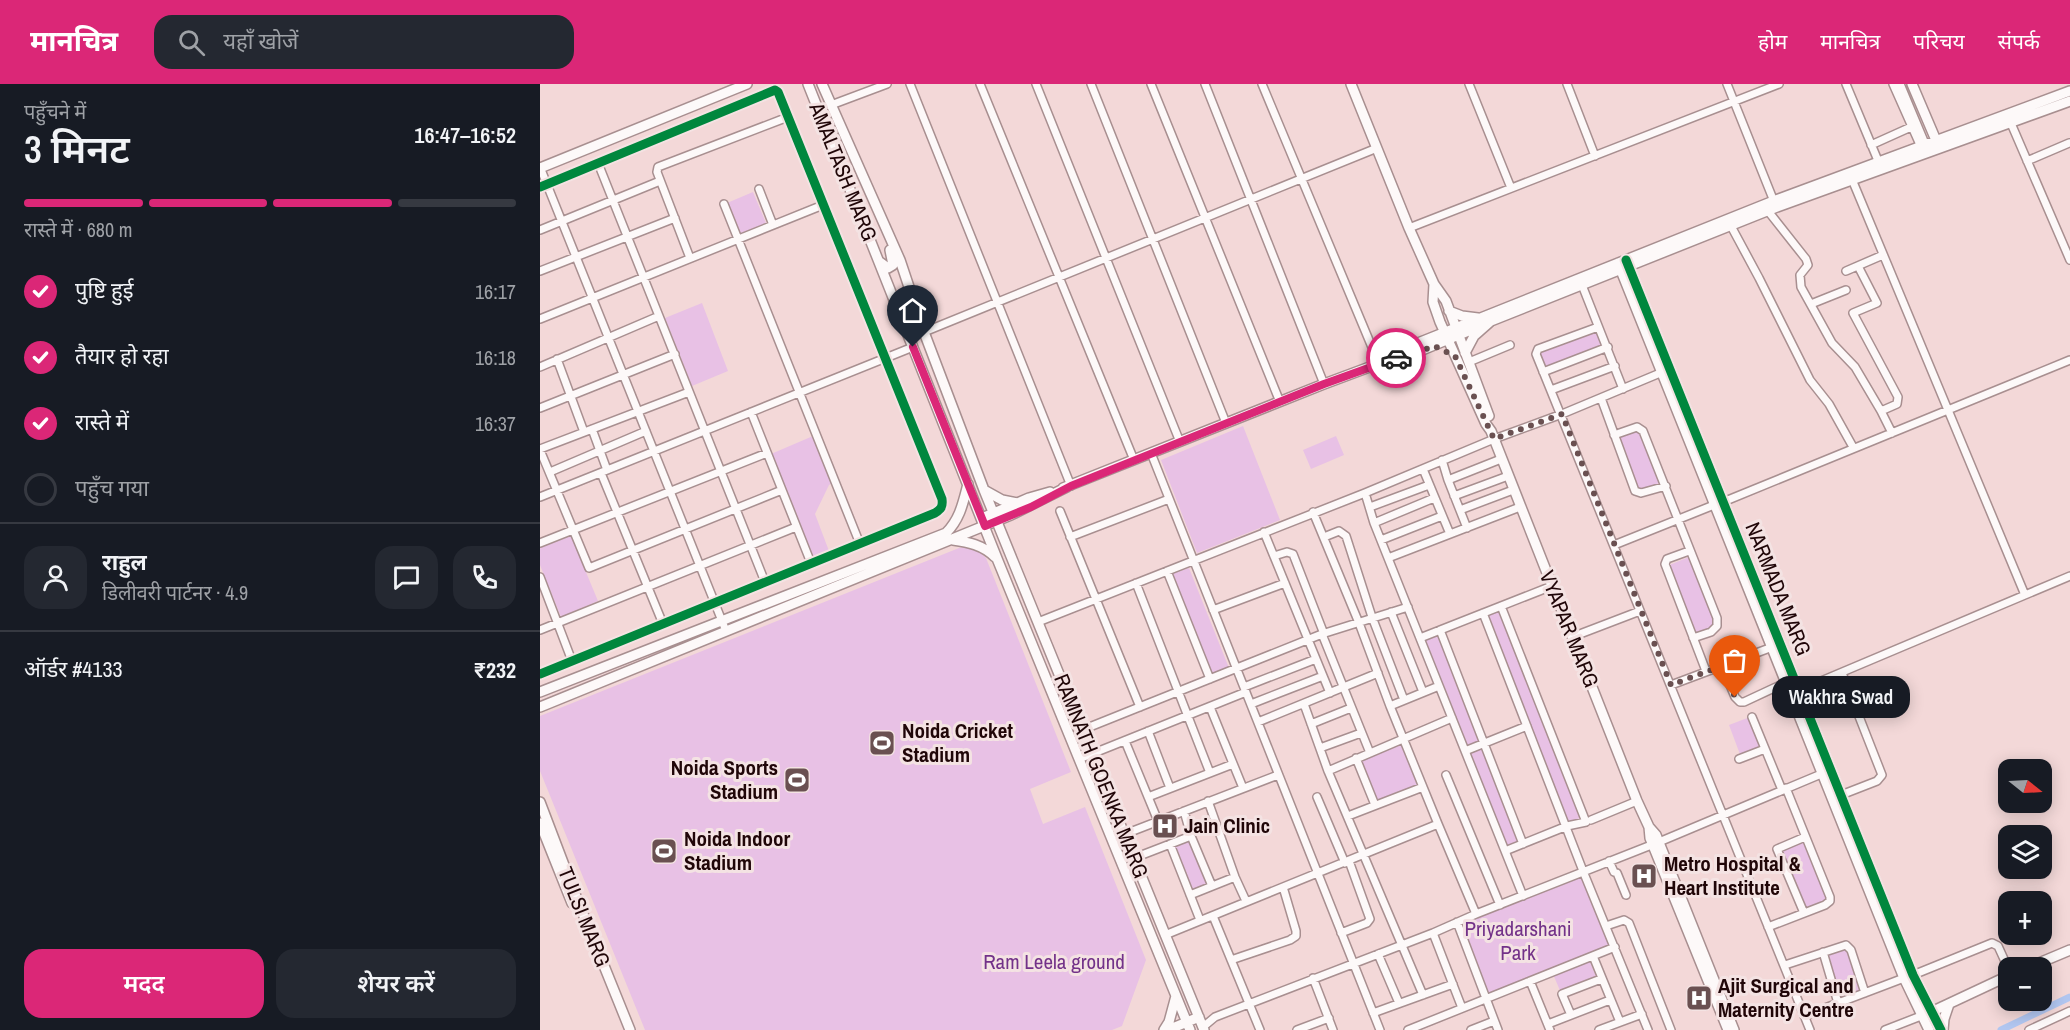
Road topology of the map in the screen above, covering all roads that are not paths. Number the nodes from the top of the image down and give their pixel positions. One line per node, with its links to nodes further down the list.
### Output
1 (747, 84): 21 (street)
2 (808, 84): 67 (street, AMALTASH MARG)
3 (822, 84): 25 (street, AMALTASH MARG)
4 (887, 84): 25 (street)
5 (910, 84): 80 (street)
6 (980, 84): 73 (street)
7 (1036, 84): 65 (street)
8 (1091, 84): 60 (street)
9 (1151, 84): 52 (street)
10 (1205, 84): 46 (street)
11 (1262, 84): 41 (street)
12 (1351, 84): 32 (street)
13 (1469, 84): 44 (street)
14 (1567, 84): 34 (street)
15 (1727, 84): 24 (street)
16 (1779, 84): 24 (street)
17 (1846, 84): 30 (street)
18 (1893, 84): 28 (street)
19 (1899, 84): 33 (street)
20 (1912, 84): 31 (street)
21 (726, 88): 35 (street); 39 (street)
22 (2070, 91): 27 (street)
23 (2070, 101): 27 (street)
24 (1734, 102): 34 (street); 50 (street)
25 (831, 105): 61 (street, AMALTASH MARG)
26 (788, 117): 37 (street); 42 (street); 49 (street)
27 (2009, 119): 31 (street); 36 (street)
28 (1911, 127): 30 (street); 33 (street)
29 (2069, 143): 36 (street)
30 (1871, 145): 38 (street)
31 (1937, 145): 33 (street)
32 (1377, 148): 41 (street); 56 (street)
33 (1924, 148): 38 (street); 40 (street)
34 (1595, 156): 44 (street)
35 (540, 161)
36 (2027, 161): 66 (street)
37 (598, 163): 43 (street); 47 (street)
38 (1879, 163): 40 (street)
39 (540, 168): 43 (street)
40 (1851, 177): 50 (street); 62 (street)
41 (1301, 179): 46 (street); 103 (street)
42 (660, 181): 47 (street); 51 (street)
43 (543, 186): 53 (street)
44 (1511, 188): 56 (street)
45 (759, 189): 54 (street)
46 (1251, 199): 52 (street); 109 (street)
47 (613, 200): 53 (street); 58 (street)
48 (724, 204): 59 (street)
49 (823, 205): 54 (street); 99 (street)
50 (1773, 206): 55 (street); 68 (street); 81 (street)
51 (675, 218): 58 (street); 64 (street)
52 (1205, 218): 60 (street); 116 (street)
53 (562, 221): 57 (street); 63 (street)
54 (773, 225): 59 (street)
55 (1731, 226): 68 (street); 132 (street)
56 (1409, 228): 75 (street)
57 (540, 230)
58 (627, 237): 63 (street); 72 (street)
59 (738, 239): 64 (street); 113 (street)
60 (1153, 239): 65 (street); 123 (street)
61 (892, 242): 67 (street, AMALTASH MARG); 74 (street, AMALTASH MARG)
62 (1883, 255): 69 (street); 118 (street)
63 (576, 257): 70 (street); 79 (street)
64 (690, 258): 72 (street)
65 (1106, 258): 73 (street); 131 (street)
66 (2070, 260)
67 (879, 261): 78 (street, AMALTASH MARG)
68 (1623, 265): 76 (street); 84 (street); 106 (street, NARMADA MARG)
69 (1858, 266): 71 (street); 120 (street)
70 (540, 271)
71 (1846, 271)
72 (644, 277): 79 (street); 83 (street)
73 (1059, 277): 80 (street); 139 (street)
74 (908, 283): 78 (street); 89 (street, AMALTASH MARG)
75 (1434, 284): 82 (street, VYAPAR MARG); 87 (street, VYAPAR MARG)
76 (1582, 285): 86 (street); 88 (street)
77 (1846, 290): 81 (street)
78 (891, 291): 95 (street, AMALTASH MARG)
79 (592, 298): 85 (street); 92 (street)
80 (997, 302): 89 (street); 149 (street)
81 (1811, 304): 120 (street)
82 (1449, 311): 84 (street); 90 (street, VYAPAR MARG)
83 (659, 316): 92 (street); 97 (street)
84 (1481, 318): 90 (street)
85 (540, 319)
86 (1491, 321): 90 (street); 100 (street)
87 (1440, 322): 91 (street, VYAPAR MARG); 93 (street)
88 (1598, 327): 96 (street); 107 (street)
89 (924, 332): 154 (street, AMALTASH MARG)
90 (1456, 332): 91 (street); 100 (street, VYAPAR MARG)
91 (1446, 336): 93 (street); 98 (street, VYAPAR MARG)
92 (608, 338): 101 (street); 108 (street)
93 (1432, 342): 98 (street); 103 (street)
94 (1510, 345): 100 (street)
95 (913, 347): 99 (street); 147 (street, AMALTASH MARG)
96 (1608, 347): 104 (street); 107 (street)
97 (675, 354): 108 (street); 112 (street)
98 (1455, 356): 129 (street, VYAPAR MARG)
99 (885, 358): 113 (street); 188 (street)
100 (1467, 358): 129 (street, VYAPAR MARG)
101 (557, 359): 105 (street); 114 (street)
102 (2070, 360): 118 (street)
103 (1379, 364): 109 (street)
104 (1615, 366): 110 (street); 111 (street)
105 (540, 367)
106 (1666, 371): 110 (street); 162 (street, NARMADA MARG)
107 (1543, 372): 111 (street)
108 (623, 375): 114 (street); 119 (street)
109 (1324, 384): 116 (street)
110 (1623, 388): 115 (street)
111 (1551, 390): 122 (street)
112 (689, 392): 119 (street); 126 (street)
113 (799, 393): 121 (street); 188 (street)
114 (570, 396): 117 (street); 127 (street)
115 (1601, 398): 122 (street); 130 (street)
116 (1280, 402): 123 (street)
117 (540, 408)
118 (1947, 410): 128 (street); 208 (street)
119 (638, 411): 124 (street); 125 (street)
120 (1881, 411): 128 (street)
121 (751, 412): 126 (street); 136 (street)
122 (1562, 414): 129 (street); 189 (street)
123 (1226, 423): 131 (street)
124 (592, 429): 127 (street); 134 (street)
125 (646, 431): 134 (street); 135 (street)
126 (705, 431): 135 (street); 143 (street)
127 (584, 432): 133 (street)
128 (1892, 433): 132 (street)
129 (1492, 435): 138 (street, VYAPAR MARG); 140 (street)
130 (1614, 435): 150 (street); 150 (street)
131 (1180, 442): 137 (street)
132 (1853, 447): 162 (street)
133 (540, 449): 144 (street)
134 (600, 449): 142 (street); 144 (street)
135 (654, 451): 142 (street); 152 (street)
136 (767, 453): 143 (street); 153 (street)
137 (1151, 453): 139 (street); 160 (street)
138 (1501, 459): 145 (street, VYAPAR MARG); 146 (street)
139 (1134, 460): 149 (street)
140 (1442, 460): 141 (street); 146 (street)
141 (1423, 469): 148 (street); 156 (street)
142 (604, 471): 151 (street); 168 (street)
143 (721, 471): 152 (street); 165 (street)
144 (550, 472): 151 (street)
145 (1508, 476): 155 (street, VYAPAR MARG); 157 (street)
146 (1448, 480): 157 (street)
147 (968, 484): 174 (street, AMALTASH MARG); 218 (street)
148 (1429, 485): 159 (street); 163 (street)
149 (1069, 486): 161 (street); 170 (street)
150 (1665, 486): 173 (street)
151 (557, 490): 158 (street); 178 (street)
152 (669, 490): 168 (street); 179 (street)
153 (782, 490): 165 (street); 176 (street)
154 (984, 490): 161 (street); 172 (street, AMALTASH MARG)
155 (1514, 490): 164 (street, VYAPAR MARG); 166 (street)
156 (1365, 493): 163 (street); 169 (street)
157 (1454, 496): 166 (street)
158 (540, 497)
159 (1434, 498): 171 (street); 175 (street)
160 (1169, 499): 182 (street); 196 (street)
161 (1018, 503): 172 (street)
162 (1719, 503): 173 (street); 231 (street, NARMADA MARG)
163 (1370, 507): 175 (street)
164 (1520, 507): 177 (street); 206 (street, VYAPAR MARG)
165 (736, 508): 179 (street); 190 (street)
166 (1460, 510): 177 (street)
167 (1059, 511): 182 (street)
168 (616, 512): 178 (street); 191 (street)
169 (1313, 512): 180 (street); 183 (street)
170 (1015, 514): 172 (street); 186 (street)
171 (1442, 516): 181 (street); 185 (street)
172 (995, 517): 174 (street); 186 (street, RAMNATH GOENKA MARG)
173 (1677, 520): 189 (street); 192 (street)
174 (983, 522): 184 (street); 195 (street, RAMNATH GOENKA MARG)
175 (1374, 523): 185 (street)
176 (796, 527): 190 (street); 197 (street)
177 (1467, 528): 181 (street)
178 (573, 529): 187 (street); 191 (street)
179 (685, 529): 191 (street); 198 (street)
180 (1264, 532): 193 (street); 196 (street)
181 (1450, 534): 194 (street)
182 (1070, 537): 209 (street)
183 (1324, 537): 217 (street); 220 (street)
184 (952, 540): 195 (street); 225 (street)
185 (1381, 540): 194 (street)
186 (1005, 541): 219 (street, RAMNATH GOENKA MARG)
187 (540, 543)
188 (860, 544): 197 (street)
189 (1614, 545): 214 (street)
190 (751, 546): 198 (street); 202 (street)
191 (632, 550): 207 (street)
192 (1689, 551): 229 (street); 229 (street)
193 (1274, 556): 203 (street); 226 (street)
194 (1388, 558): 211 (street)
195 (998, 561): 278 (street, RAMNATH GOENKA MARG)
196 (1194, 561): 199 (street); 213 (street)
197 (811, 563): 202 (street)
198 (700, 566): 207 (street); 210 (street)
199 (1167, 571): 204 (street); 241 (street)
200 (2070, 576): 208 (street)
201 (540, 578): 205 (street)
202 (765, 582): 210 (street)
203 (1285, 583): 213 (street); 230 (street)
204 (1136, 584): 209 (street); 248 (street)
205 (542, 586): 221 (street)
206 (1552, 586): 212 (street); 227 (street, VYAPAR MARG)
207 (647, 587): 221 (street); 222 (street)
208 (2025, 595): 238 (street)
209 (1096, 599): 219 (street); 257 (street)
210 (714, 603): 218 (street); 222 (street)
211 (1408, 606): 215 (street); 228 (street)
212 (1501, 606): 216 (street); 304 (street)
213 (1213, 610): 235 (street)
214 (1640, 611): 227 (street); 243 (street)
215 (1391, 612): 217 (street); 249 (street)
216 (1483, 614): 224 (street); 265 (street)
217 (1372, 617): 220 (street); 252 (street)
218 (722, 621): 225 (street); 247 (street)
219 (1038, 622): 266 (street, RAMNATH GOENKA MARG)
220 (1359, 622): 226 (street); 237 (street)
221 (557, 623): 223 (street); 233 (street)
222 (663, 624): 233 (street)
223 (540, 630)
224 (1440, 630): 228 (street); 271 (street)
225 (726, 631): 256 (street)
226 (1323, 634): 230 (street); 245 (street)
227 (1572, 637): 294 (street, VYAPAR MARG)
228 (1420, 638): 244 (street)
229 (1693, 638): 236 (street)
230 (1308, 640): 232 (street); 235 (street)
231 (1776, 646): 234 (street); 242 (street, NARMADA MARG)
232 (1316, 659): 240 (street); 246 (street)
233 (572, 661): 239 (street)
234 (1722, 666): 236 (street); 242 (street)
235 (1237, 669): 241 (street); 246 (street)
236 (1706, 671): 243 (street)
237 (1378, 673): 245 (street); 255 (street)
238 (1842, 673): 251 (street); 290 (street)
239 (540, 674)
240 (1323, 676): 250 (street); 254 (street)
241 (1210, 680): 248 (street)
242 (1790, 681): 251 (street, NARMADA MARG)
243 (1671, 685): 298 (street)
244 (1439, 686): 249 (street); 262 (street)
245 (1342, 688): 250 (street); 259 (street)
246 (1245, 690): 254 (street); 258 (street)
247 (540, 692)
248 (1177, 692): 257 (street); 260 (street)
249 (1423, 692): 252 (street)
250 (1330, 693): 253 (street)
251 (1795, 693): 282 (street, NARMADA MARG)
252 (1404, 700): 255 (street)
253 (1304, 704): 263 (street); 264 (street)
254 (1251, 705): 263 (street)
255 (1390, 706): 269 (street)
256 (540, 707)
257 (1140, 707): 266 (street)
258 (1210, 707): 260 (street); 280 (street)
259 (1351, 708): 264 (street); 268 (street)
260 (1186, 716): 267 (street); 283 (street)
261 (1752, 717): 273 (street)
262 (1452, 718): 269 (street); 274 (street)
263 (1258, 722): 284 (street)
264 (1311, 724): 272 (street)
265 (1527, 726): 271 (street); 304 (street)
266 (1082, 730): 276 (street, RAMNATH GOENKA MARG)
267 (1148, 731): 270 (street); 287 (street)
268 (1361, 733): 272 (street); 275 (street)
269 (1404, 739): 275 (street); 286 (street)
270 (1125, 741): 276 (street); 291 (street)
271 (1484, 743): 274 (street); 308 (street)
272 (1320, 748): 281 (street)
273 (1765, 749): 279 (street); 289 (street)
274 (1465, 751): 311 (street)
275 (1370, 753): 277 (street)
276 (1092, 754): 278 (street); 305 (street, RAMNATH GOENKA MARG)
277 (1356, 758): 281 (street); 296 (street)
278 (1079, 759): 355 (street, RAMNATH GOENKA MARG)
279 (1739, 759)
280 (1233, 764): 283 (street); 288 (street)
281 (1328, 771): 299 (street)
282 (1826, 772): 289 (street); 290 (street, NARMADA MARG); 347 (street, NARMADA MARG)
283 (1209, 773): 287 (street)
284 (1278, 774): 288 (street); 317 (street)
285 (1446, 774): 325 (street)
286 (1423, 787): 296 (street); 303 (street)
287 (1170, 788): 291 (street)
288 (1243, 788): 293 (street)
289 (1784, 789): 298 (street); 307 (street)
290 (1841, 795): 347 (street, NARMADA MARG)
291 (1148, 797): 301 (street)
292 (1317, 797): 315 (street)
293 (1208, 801): 297 (street); 318 (street)
294 (1637, 801): 300 (street); 309 (street, VYAPAR MARG)
295 (540, 802): 356 (street, TULSI MARG)
296 (1375, 805): 299 (street)
297 (1184, 811): 301 (street); 306 (street)
298 (1723, 815): 309 (street); 332 (street)
299 (1348, 816): 312 (street)
300 (1591, 820)
301 (1158, 821): 305 (street)
302 (540, 824): 356 (street, TULSI MARG)
303 (1438, 824): 312 (street); 327 (street)
304 (1567, 826): 308 (street); 316 (street)
305 (1125, 834): 313 (street, RAMNATH GOENKA MARG)
306 (1191, 836): 310 (street); 319 (street)
307 (1805, 837): 326 (street); 326 (street)
308 (1523, 843): 311 (street)
309 (1656, 843): 314 (street); 392 (street, VYAPAR MARG); 393 (street, VYAPAR MARG)
310 (1170, 844): 313 (street); 322 (street)
311 (1505, 851): 323 (street)
312 (1364, 855): 315 (street); 336 (street)
313 (1134, 858): 335 (street, RAMNATH GOENKA MARG)
314 (1609, 861): 316 (street); 321 (street)
315 (1347, 862): 317 (street); 333 (street)
316 (1583, 871): 323 (street); 331 (street)
317 (1318, 874): 320 (street); 333 (street)
318 (1235, 877): 319 (street); 324 (street)
319 (1212, 886): 322 (street)
320 (1283, 886): 324 (street); 344 (street)
321 (1626, 895)
322 (1190, 896): 329 (street)
323 (1523, 896): 325 (street)
324 (1246, 901): 328 (street)
325 (1500, 905): 327 (street)
326 (1804, 913): 332 (street)
327 (1476, 914): 330 (street)
328 (1213, 916): 329 (street); 344 (street)
329 (1200, 920): 335 (street)
330 (1457, 922): 334 (street); 357 (street)
331 (1606, 926): 337 (street); 391 (street)
332 (1768, 927): 346 (street)
333 (1341, 933): 345 (street)
334 (1433, 933): 336 (street); 352 (street)
335 (1166, 934): 371 (street, RAMNATH GOENKA MARG)
336 (1401, 945): 340 (street); 354 (street)
337 (1615, 947): 341 (street); 367 (street)
338 (2070, 950): 343 (street)
339 (1823, 952): 346 (street); 353 (street); 360 (street)
340 (1378, 954): 345 (street); 359 (street)
341 (1593, 956): 349 (street); 350 (street)
342 (2003, 957): 347 (street)
343 (2052, 957)
344 (1231, 960): 361 (street)
345 (1353, 963): 348 (street); 366 (street)
346 (1785, 965): 369 (street)
347 (1908, 976): 353 (street); 364 (street, NARMADA MARG); 370 (street, NARMADA MARG)
348 (1313, 978): 361 (street); 373 (street)
349 (1601, 979): 358 (street); 368 (street)
350 (1530, 981): 357 (street); 377 (street)
351 (1998, 981): 362 (street)
352 (1453, 984): 354 (street); 363 (street)
353 (1865, 993): 360 (street)
354 (1423, 994): 359 (street)
355 (1176, 996): 376 (street, RAMNATH GOENKA MARG); 381 (street)
356 (614, 999): 379 (street, TULSI MARG); 380 (street, TULSI MARG)
357 (1485, 999): 363 (street); 374 (street)
358 (1610, 1000): 368 (street); 375 (street)
359 (1399, 1003): 366 (street)
360 (1838, 1003): 369 (street)
361 (1249, 1004): 372 (street); 382 (street)
362 (1949, 1004): 364 (street); 397 (street)
363 (1462, 1008): 386 (street)
364 (1932, 1011): 370 (street); 397 (street, NARMADA MARG)
365 (2070, 1011): 398 (street)
366 (1373, 1013): 385 (street)
367 (1642, 1014): 375 (street); 390 (street)
368 (1571, 1015): 377 (street)
369 (1804, 1016): 394 (street)
370 (1921, 1016): 395 (street); 396 (street, NARMADA MARG)
371 (1199, 1017): 372 (street); 376 (street); 378 (street, RAMNATH GOENKA MARG)
372 (1212, 1018): 378 (street)
373 (1329, 1018): 383 (street); 384 (street)
374 (1494, 1021): 387 (street); 388 (street)
375 (1620, 1022): 389 (street)
376 (1188, 1026): 381 (street)
377 (1549, 1027)
378 (1202, 1029)
379 (623, 1030)
380 (630, 1030)
381 (1166, 1030)
382 (1260, 1030)
383 (1297, 1030)
384 (1333, 1030)
385 (1380, 1030)
386 (1408, 1030)
387 (1471, 1030)
388 (1498, 1030)
389 (1602, 1030)
390 (1648, 1030)
391 (1671, 1030)
392 (1728, 1030)
393 (1734, 1030)
394 (1810, 1030)
395 (1885, 1030)
396 (1929, 1030)
397 (1942, 1030)
398 (2029, 1030)

